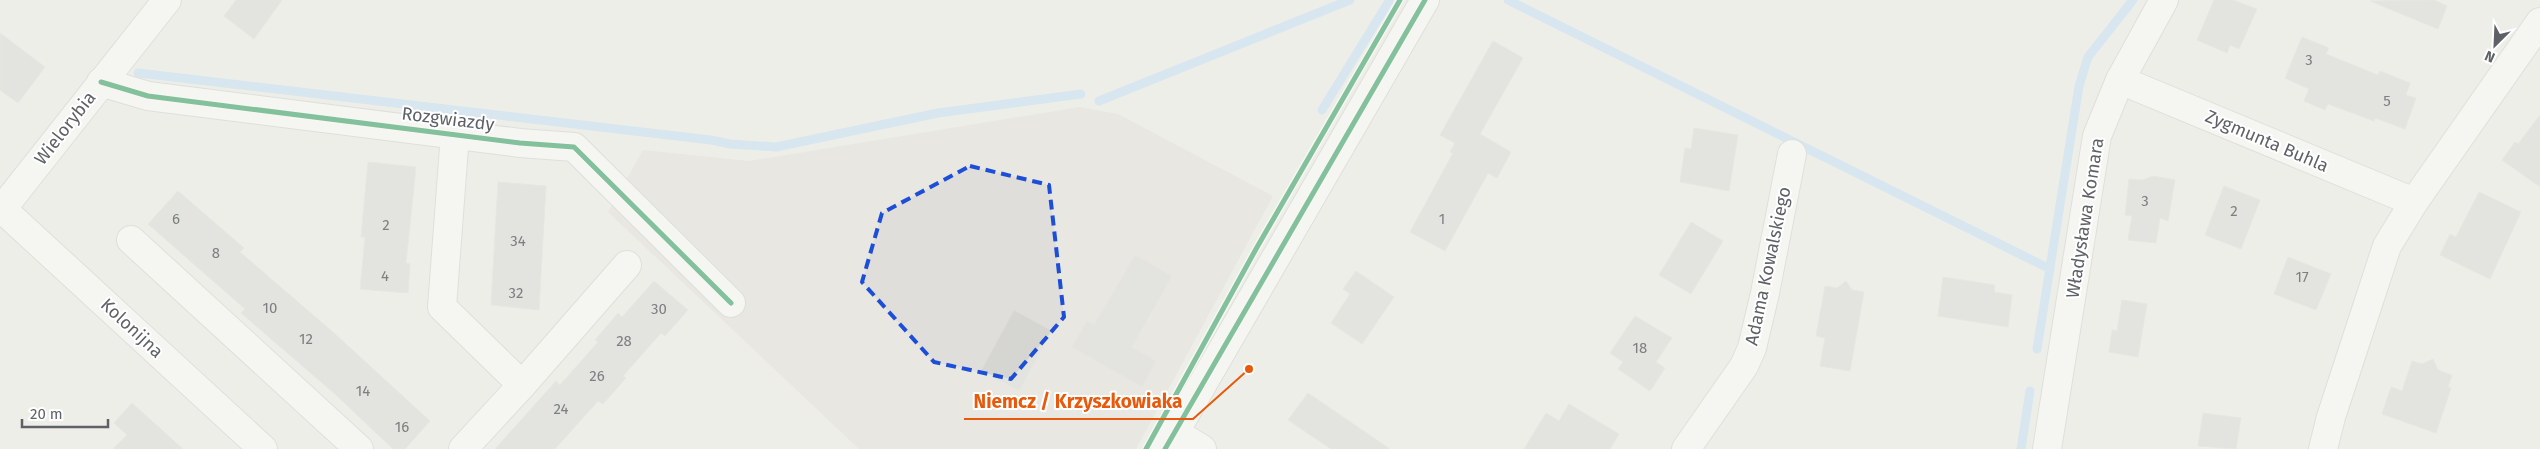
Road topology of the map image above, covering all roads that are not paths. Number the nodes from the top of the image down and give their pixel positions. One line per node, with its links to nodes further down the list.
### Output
1 (167, 0): 6 (street, Wielorybia)
2 (1425, 0): 15 (street)
3 (2164, 0): 5 (street, Władysława Komara)
4 (2540, 22): 9 (street)
5 (2120, 80): 9 (street, Zygmunta Buhla); 21 (street, Władysława Komara)
6 (101, 82): 7 (street, Rozgwiazdy); 10 (street, Wielorybia)
7 (455, 134): 13 (street, Rozgwiazdy); 14 (street, Rozgwiazdy)
8 (1792, 154): 20 (street, Adama Kowalskiego)
9 (2414, 202): 22 (street)
10 (1, 208): 16 (street, Kolonijna)
11 (131, 240): 17 (street)
12 (628, 265): 14 (street)
13 (731, 302)
14 (522, 385): 18 (street)
15 (1169, 441): 19 (street)
16 (263, 449)
17 (359, 449)
18 (463, 449)
19 (1202, 449)
20 (1686, 449)
21 (2047, 449)
22 (2323, 449)

